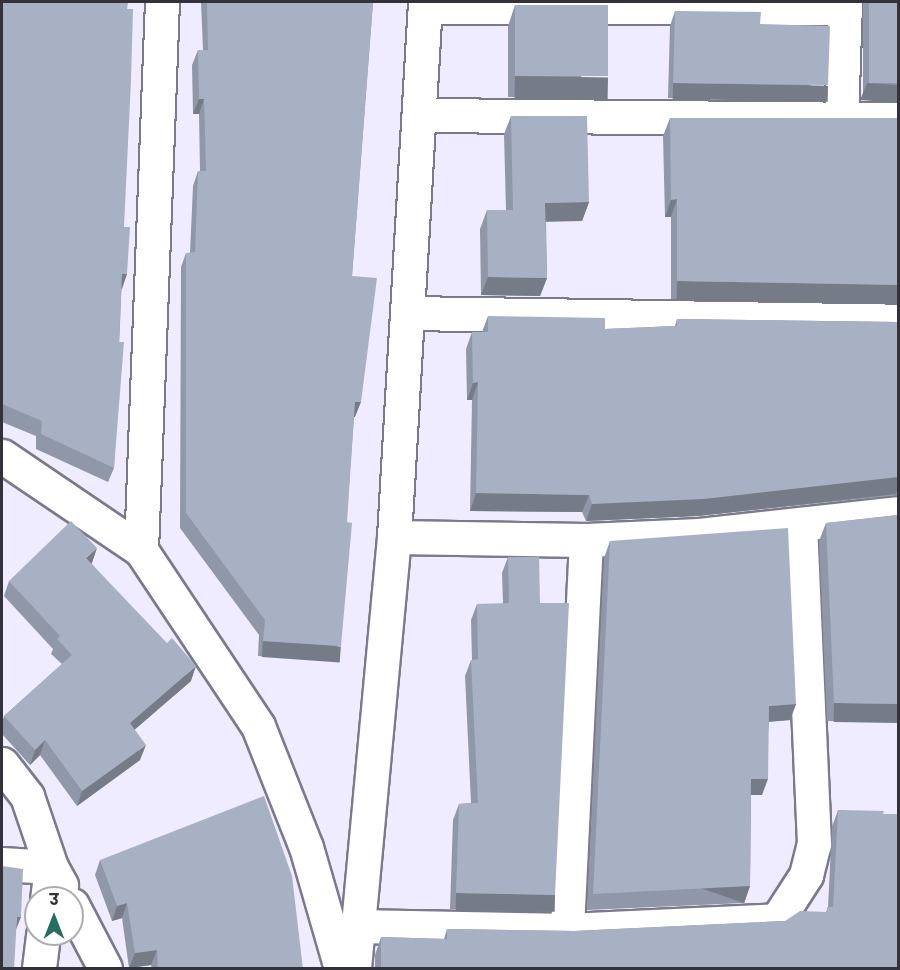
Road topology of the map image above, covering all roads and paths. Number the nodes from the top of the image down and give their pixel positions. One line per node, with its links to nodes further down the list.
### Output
1 (162, 2): 15 (street)
2 (425, 4): 3 (street); 5 (street)
3 (678, 5): 4 (street)
4 (845, 5): 6 (street)
5 (420, 115): 6 (street); 8 (street)
6 (841, 118): 7 (street)
7 (898, 119)
8 (407, 313): 9 (street); 13 (street)
9 (898, 321)
10 (2, 456): 15 (street)
11 (898, 513): 12 (street)
12 (800, 526): 14 (street); 21 (street)
13 (394, 537): 14 (street); 19 (street)
14 (586, 540): 21 (street)
15 (141, 550): 25 (street)
16 (2, 765): 18 (street)
17 (2, 864): 18 (street)
18 (49, 883)
19 (358, 926): 21 (street); 26 (street)
20 (84, 928): 24 (street)
21 (567, 930)
22 (42, 946): 23 (street)
23 (39, 969)
24 (105, 969)
25 (341, 969)
26 (354, 969)

